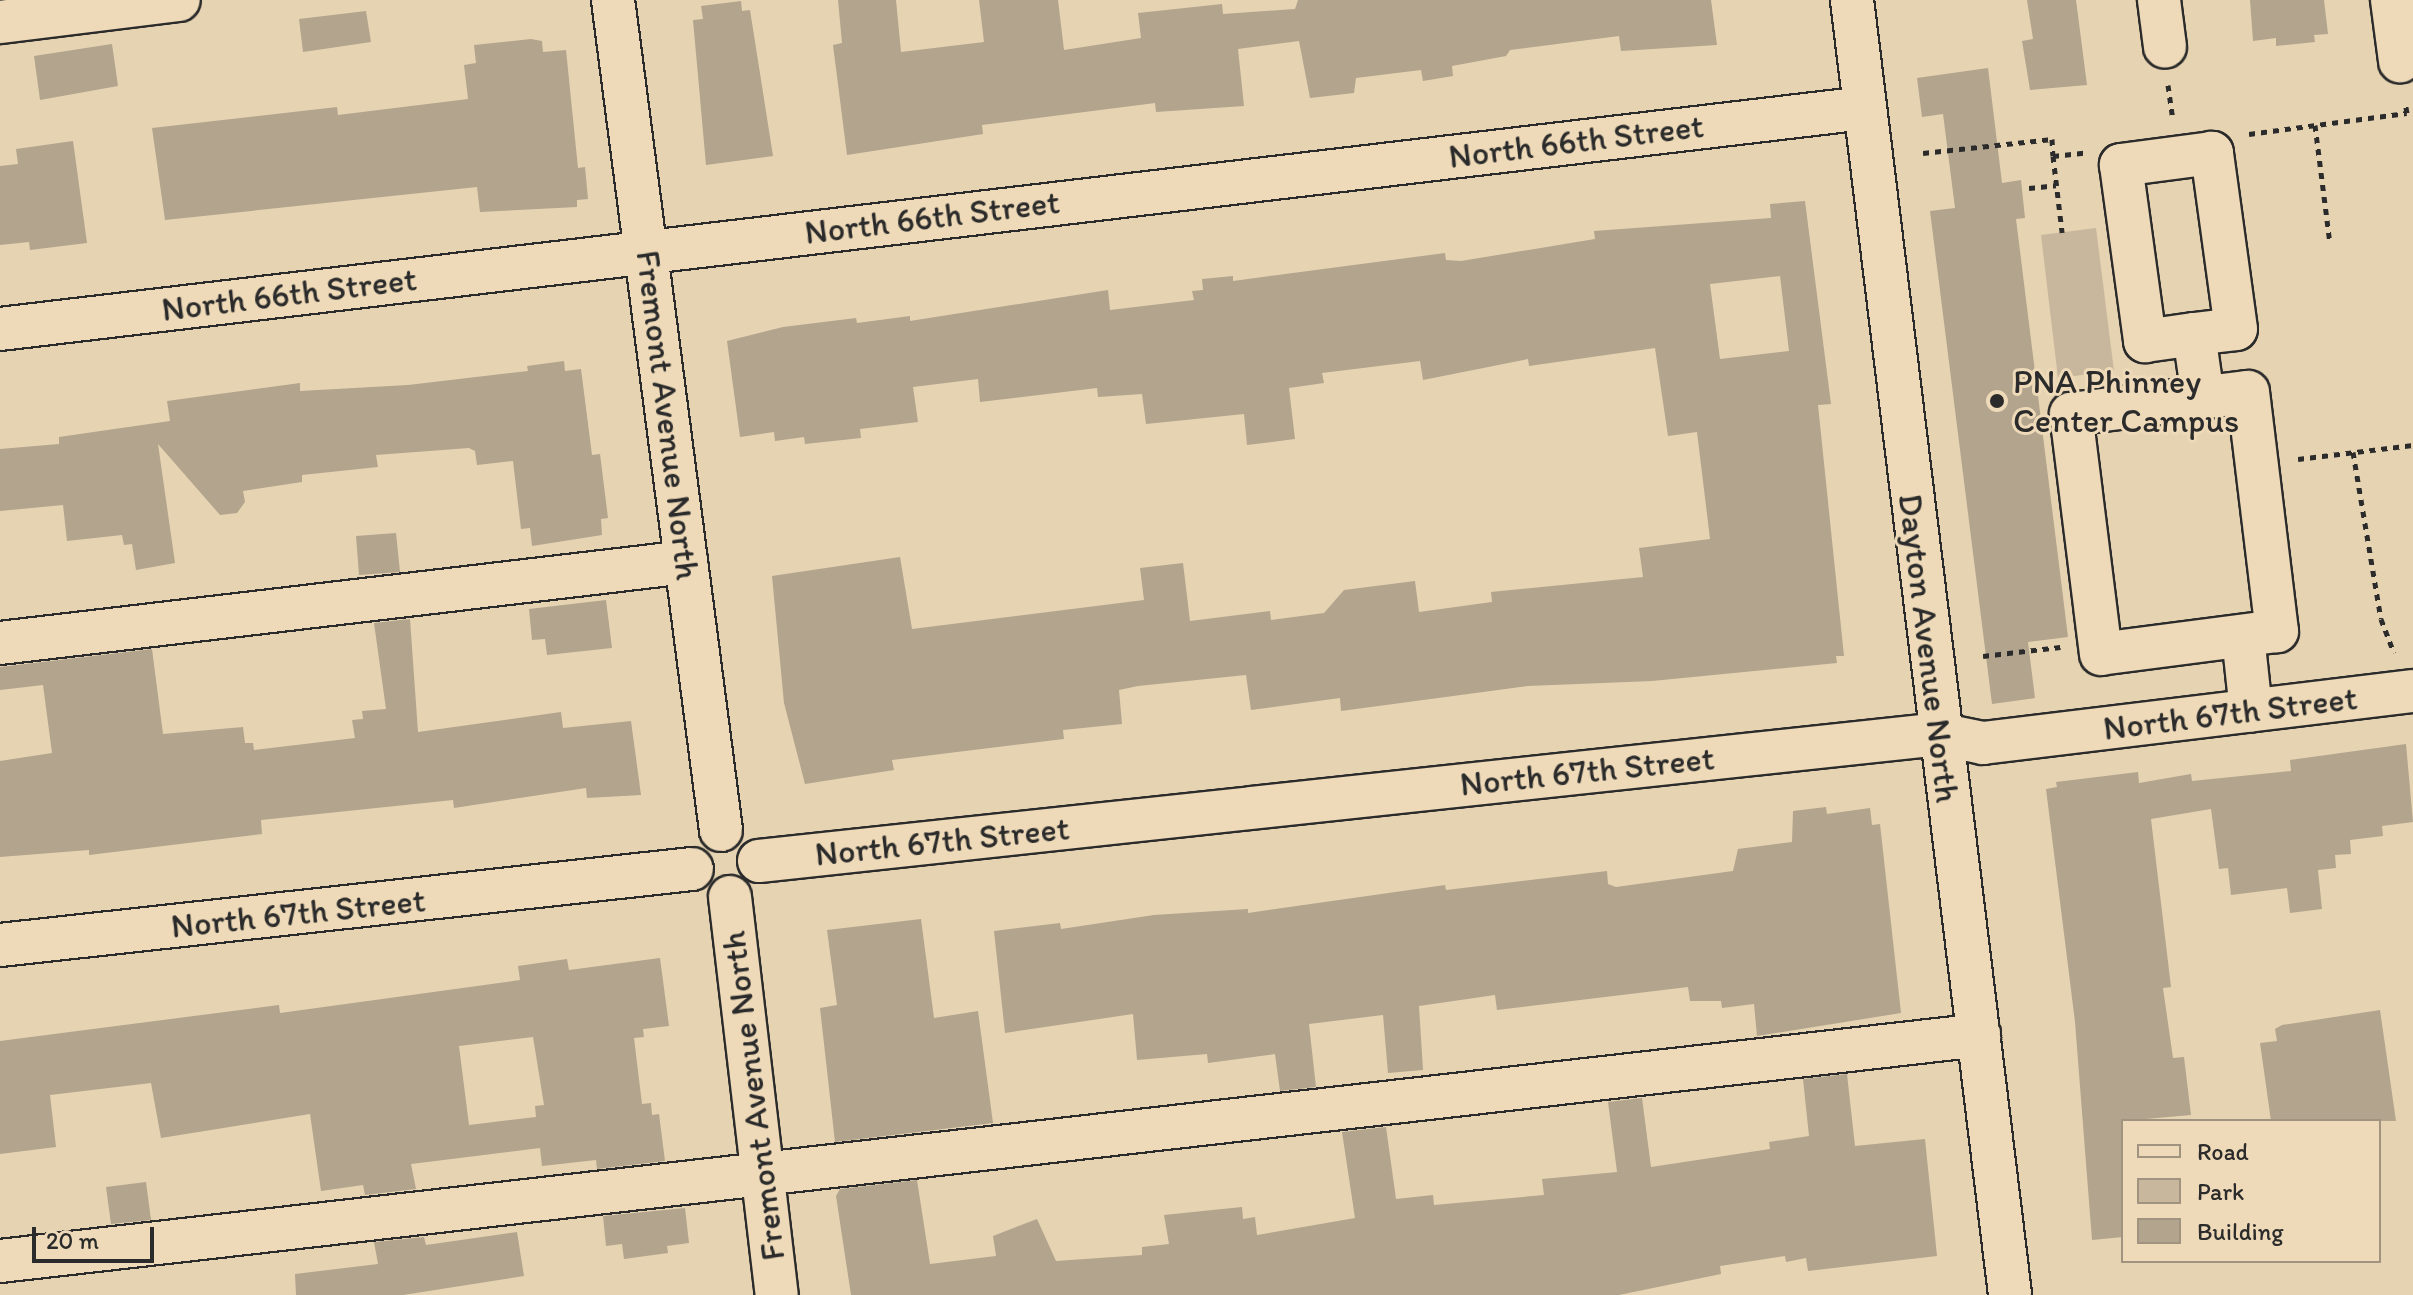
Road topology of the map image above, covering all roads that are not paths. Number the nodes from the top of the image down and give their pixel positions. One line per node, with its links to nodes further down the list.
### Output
1 (179, 0): 6 (street)
2 (613, 0): 10 (street, Fremont Avenue North)
3 (1852, 0): 9 (street, Dayton Avenue North)
4 (2159, 0): 7 (street)
5 (2392, 0): 8 (street)
6 (0, 22)
7 (2165, 60)
8 (2400, 61)
9 (1865, 108): 10 (street, North 66th Street); 19 (street, Dayton Avenue North)
10 (647, 251): 11 (street, North 66th Street); 14 (street, Fremont Avenue North)
11 (0, 329)
12 (2194, 334): 12 (street); 13 (street)
13 (2203, 397): 15 (street); 15 (street)
14 (686, 562): 16 (street); 20 (street, Fremont Avenue North)
15 (2260, 633): 18 (street)
16 (0, 643)
17 (2407, 678): 18 (street, North 67th Street)
18 (2251, 711): 19 (street, North 67th Street)
19 (1939, 734): 21 (street, North 67th Street); 25 (street, Dayton Avenue North)
20 (721, 830): 21 (street); 22 (street)
21 (759, 861): 23 (street)
22 (692, 869): 23 (street); 24 (street, North 67th Street)
23 (730, 897): 26 (street, Fremont Avenue North)
24 (0, 945)
25 (1979, 1035): 26 (street); 29 (street, Dayton Avenue North)
26 (762, 1171): 27 (street); 28 (street, Fremont Avenue North)
27 (0, 1261)
28 (777, 1295)
29 (2010, 1295)

